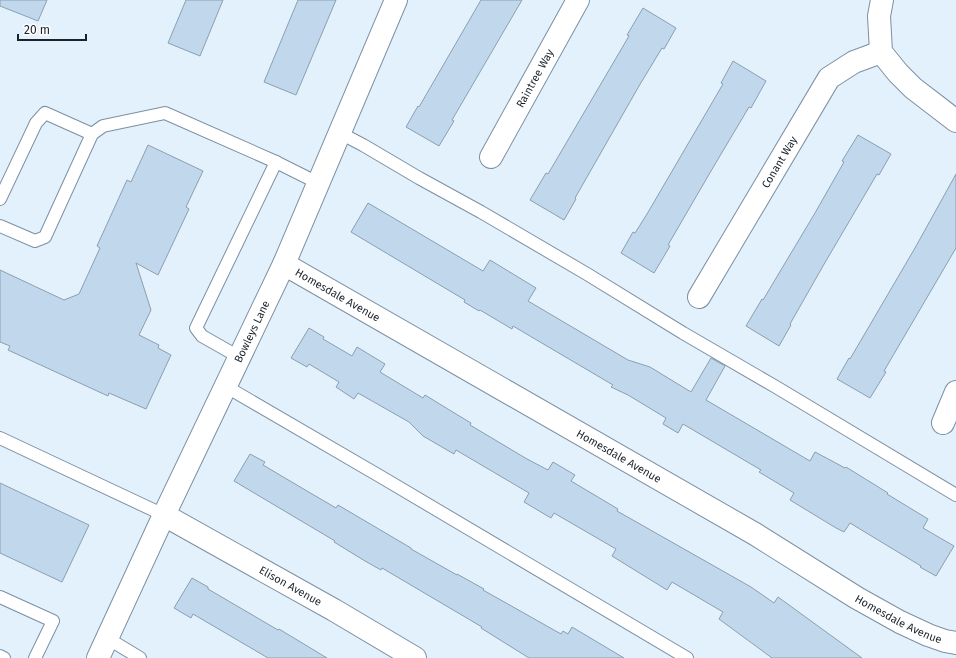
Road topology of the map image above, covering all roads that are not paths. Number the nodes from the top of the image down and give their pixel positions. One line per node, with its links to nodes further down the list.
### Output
1 (396, 0): 6 (street, Bowleys Lane)
2 (578, 0): 8 (street, Raintree Way)
3 (882, 0): 4 (street)
4 (882, 52): 5 (street); 14 (street, Conant Way)
5 (956, 122)
6 (340, 133): 10 (street, Bowleys Lane); 20 (lane)
7 (92, 134): 9 (lane); 11 (lane); 12 (lane)
8 (491, 157)
9 (276, 162): 10 (lane); 15 (lane)
10 (318, 183): 13 (street, Bowleys Lane)
11 (0, 199)
12 (0, 226)
13 (284, 264): 15 (street, Bowleys Lane); 24 (street, Homesdale Avenue)
14 (699, 297)
15 (239, 357): 16 (street, Bowleys Lane)
16 (225, 386): 21 (street, Bowleys Lane); 31 (lane)
17 (956, 392): 18 (street)
18 (943, 423)
19 (0, 438): 21 (lane)
20 (956, 495)
21 (164, 515): 23 (street, Bowleys Lane); 30 (street, Elison Avenue)
22 (0, 597): 27 (lane)
23 (107, 638): 28 (street, Bowleys Lane); 29 (lane)
24 (956, 643)
25 (0, 656): 26 (lane)
26 (4, 658)
27 (35, 658)
28 (98, 658)
29 (140, 658)
30 (415, 658)
31 (687, 658)

